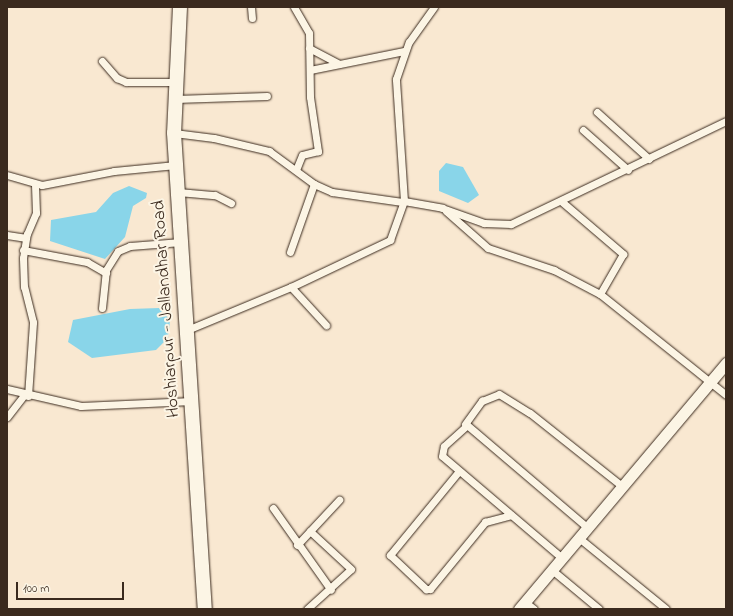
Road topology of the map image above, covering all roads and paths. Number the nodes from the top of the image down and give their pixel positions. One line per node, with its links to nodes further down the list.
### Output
1 (180, 7): 11 (highway, Hoshiarpur - Jallandhar Road)
2 (251, 7): 5 (street)
3 (294, 7): 6 (street)
4 (434, 7): 7 (street)
5 (252, 18)
6 (309, 48): 9 (street); 10 (street)
7 (404, 51): 9 (street); 26 (street)
8 (102, 61): 11 (street)
9 (339, 64): 10 (street)
10 (310, 70): 20 (street)
11 (176, 82): 13 (highway, Hoshiarpur - Jallandhar Road)
12 (267, 96): 13 (street)
13 (175, 99): 17 (highway, Hoshiarpur - Jallandhar Road)
14 (597, 112): 18 (street)
15 (726, 122): 18 (street)
16 (583, 130): 21 (street)
17 (174, 133): 19 (highway, Hoshiarpur - Jallandhar Road); 20 (street)
18 (649, 159): 21 (street)
19 (176, 165): 23 (street); 25 (highway, Hoshiarpur - Jallandhar Road)
20 (296, 170): 24 (street)
21 (628, 170): 27 (street)
22 (7, 175): 23 (street)
23 (35, 184): 31 (street)
24 (314, 184): 26 (street); 34 (street)
25 (178, 192): 28 (street); 32 (highway, Hoshiarpur - Jallandhar Road)
26 (403, 201): 29 (street); 36 (street)
27 (561, 201): 29 (street); 37 (street)
28 (231, 203)
29 (442, 208): 37 (street)
30 (7, 236): 31 (street)
31 (26, 238): 33 (street)
32 (181, 242): 35 (street); 40 (highway, Hoshiarpur - Jallandhar Road)
33 (23, 250): 35 (street); 44 (street)
34 (290, 252)
35 (106, 273): 38 (street)
36 (291, 287): 39 (street); 40 (street)
37 (600, 294): 42 (street)
38 (102, 308)
39 (326, 325)
40 (187, 330): 46 (highway, Hoshiarpur - Jallandhar Road)
41 (726, 363): 42 (street)
42 (709, 383): 45 (street); 50 (street)
43 (7, 389): 44 (street)
44 (26, 395): 46 (street); 47 (street)
45 (726, 395)
46 (192, 401): 62 (highway, Hoshiarpur - Jallandhar Road)
47 (7, 417)
48 (466, 424): 49 (street); 50 (street); 54 (street)
49 (459, 471): 53 (street); 53 (street)
50 (623, 487): 54 (street)
51 (339, 500): 55 (street)
52 (273, 508): 57 (street)
53 (511, 515): 58 (street)
54 (588, 528): 56 (street)
55 (310, 531): 57 (street); 60 (street)
56 (579, 538): 58 (street); 65 (street)
57 (297, 545): 60 (street)
58 (562, 558): 59 (street)
59 (552, 570): 61 (street); 64 (street)
60 (331, 590): 63 (street)
61 (526, 607)
62 (206, 609)
63 (307, 609)
64 (599, 609)
65 (666, 609)

